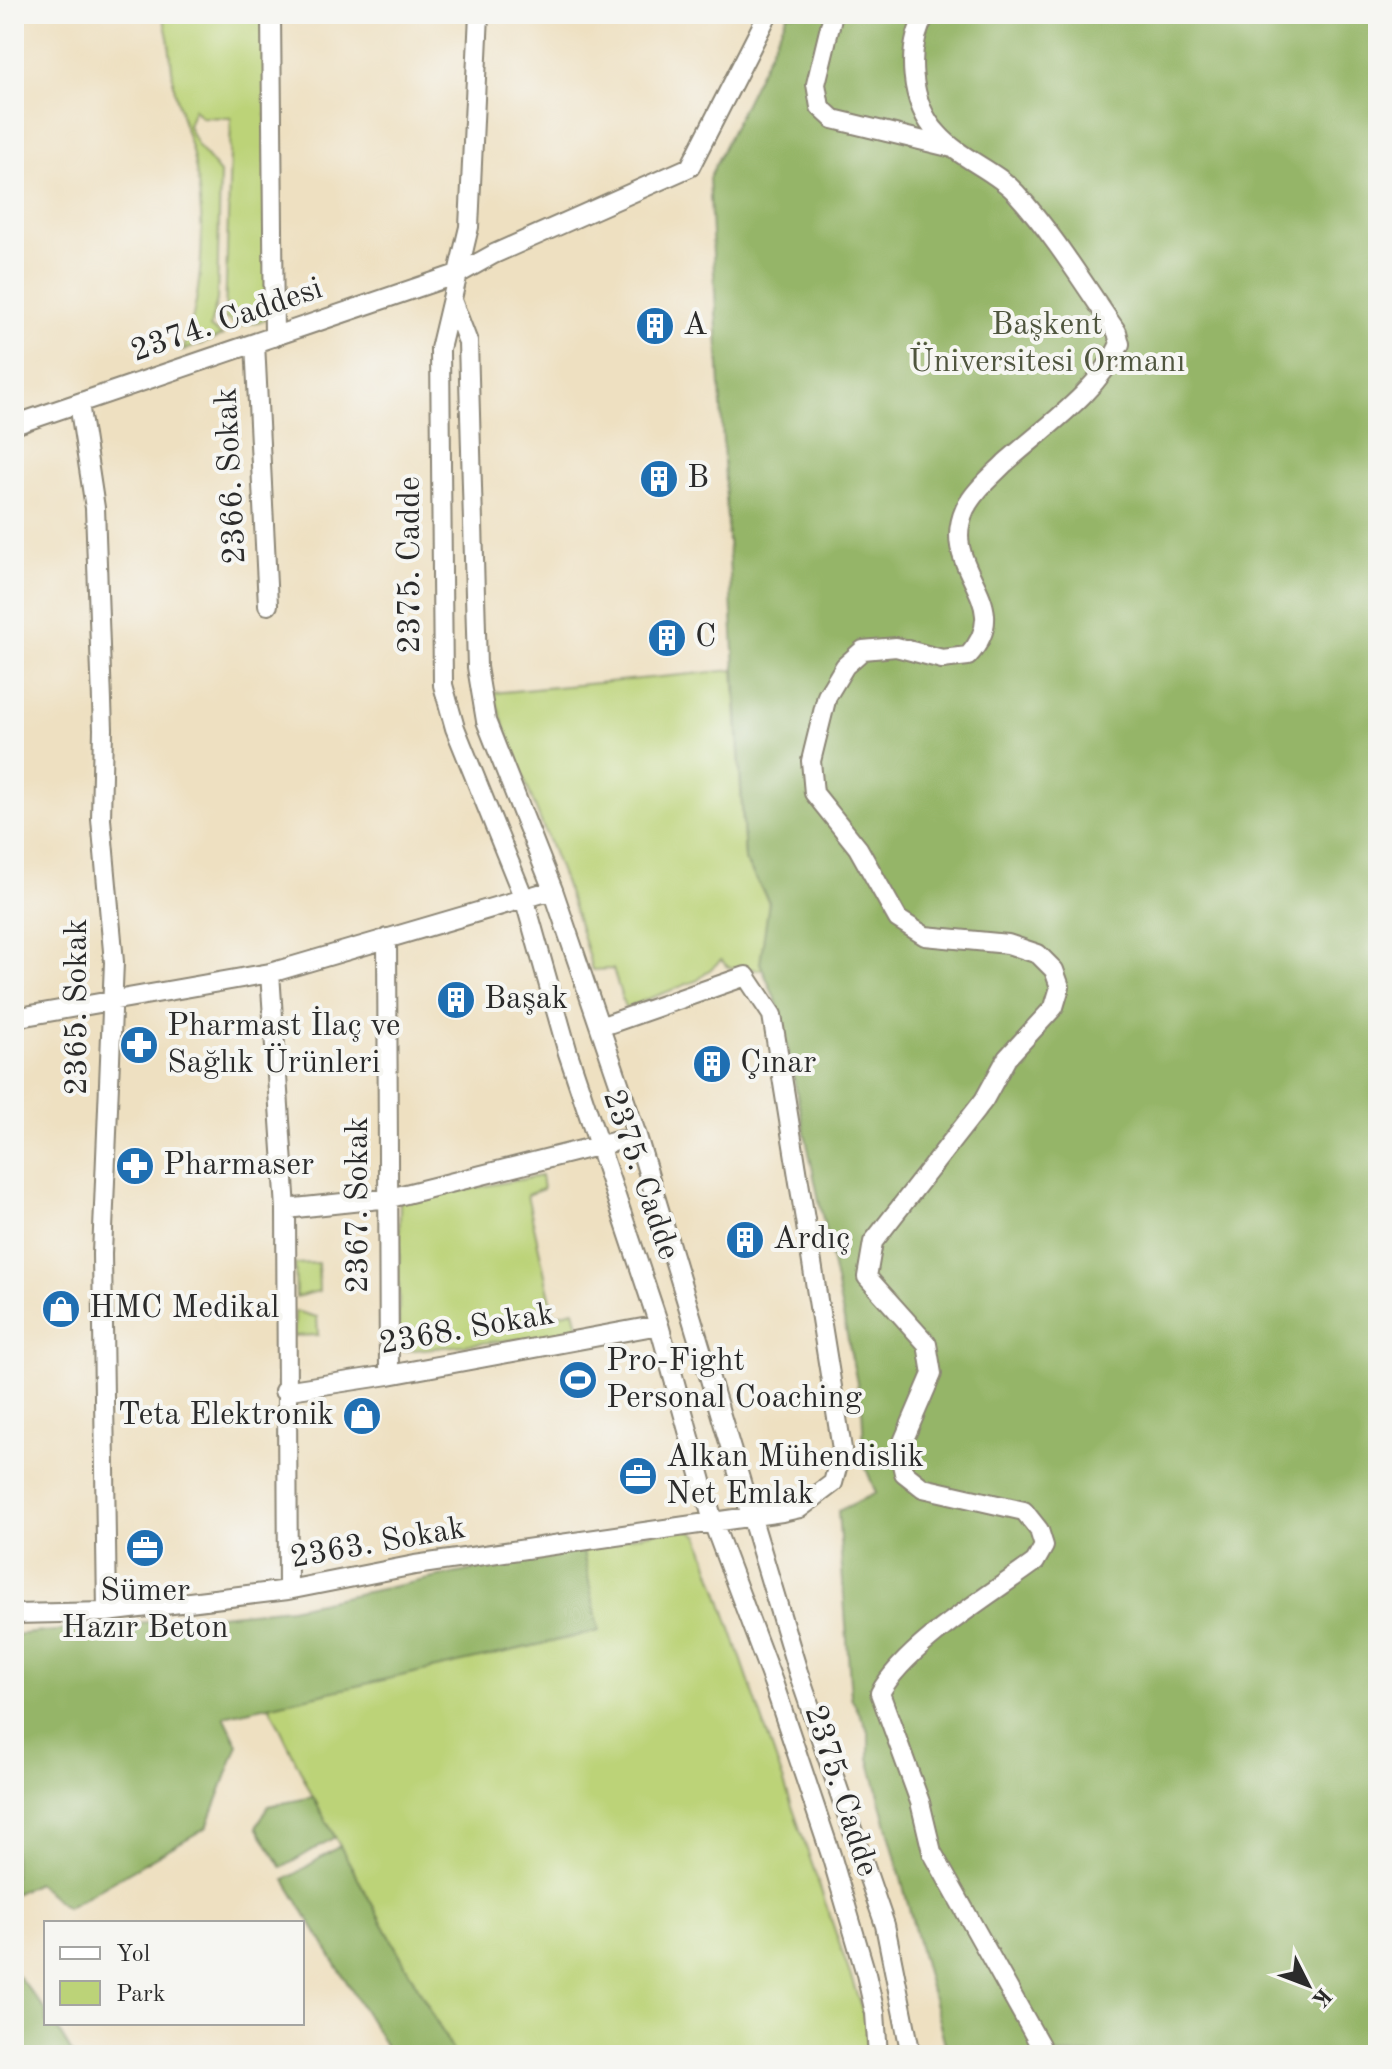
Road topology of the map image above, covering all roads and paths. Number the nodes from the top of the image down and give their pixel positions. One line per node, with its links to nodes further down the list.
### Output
1 (271, 14): 9 (street)
2 (479, 14): 7 (street, 2375. Cadde)
3 (768, 14): 7 (street, 2374. Caddesi)
4 (833, 14): 6 (street)
5 (926, 14): 6 (street)
6 (956, 149): 35 (street)
7 (460, 273): 8 (street, 2375. Cadde); 9 (street, 2374. Caddesi)
8 (453, 303): 14 (street, 2375. Cadde); 15 (street, 2375. Cadde)
9 (274, 337): 10 (street, 2374. Caddesi)
10 (255, 343): 11 (street, 2374. Caddesi); 13 (street, 2366. Sokak)
11 (79, 403): 12 (street, 2374. Caddesi); 18 (street, 2365. Sokak)
12 (14, 425)
13 (268, 605)
14 (553, 890): 15 (street); 20 (street, 2375. Cadde)
15 (525, 901): 16 (street); 22 (street, 2375. Cadde)
16 (387, 938): 17 (street); 23 (street, 2367. Sokak)
17 (270, 973): 18 (street); 24 (street)
18 (111, 999): 19 (street); 31 (street, 2365. Sokak)
19 (14, 1018)
20 (600, 1027): 21 (street, 2375. Cadde); 28 (street, 2363. Sokak)
21 (637, 1136): 22 (street); 28 (street, 2375. Cadde)
22 (599, 1148): 23 (street); 25 (street, 2375. Cadde)
23 (390, 1198): 24 (street); 26 (street, 2367. Sokak)
24 (286, 1209): 27 (street)
25 (659, 1325): 26 (street, 2368. Sokak); 29 (street, 2375. Cadde)
26 (389, 1375): 27 (street, 2368. Sokak)
27 (284, 1391): 30 (street)
28 (751, 1516): 29 (street, 2363. Sokak); 34 (street, 2375. Cadde)
29 (714, 1525): 30 (street, 2363. Sokak); 33 (street, 2375. Cadde)
30 (288, 1590): 31 (street, 2363. Sokak)
31 (107, 1612): 32 (street, 2363. Sokak)
32 (14, 1614)
33 (878, 2055)
34 (911, 2055)
35 (1040, 2055)

